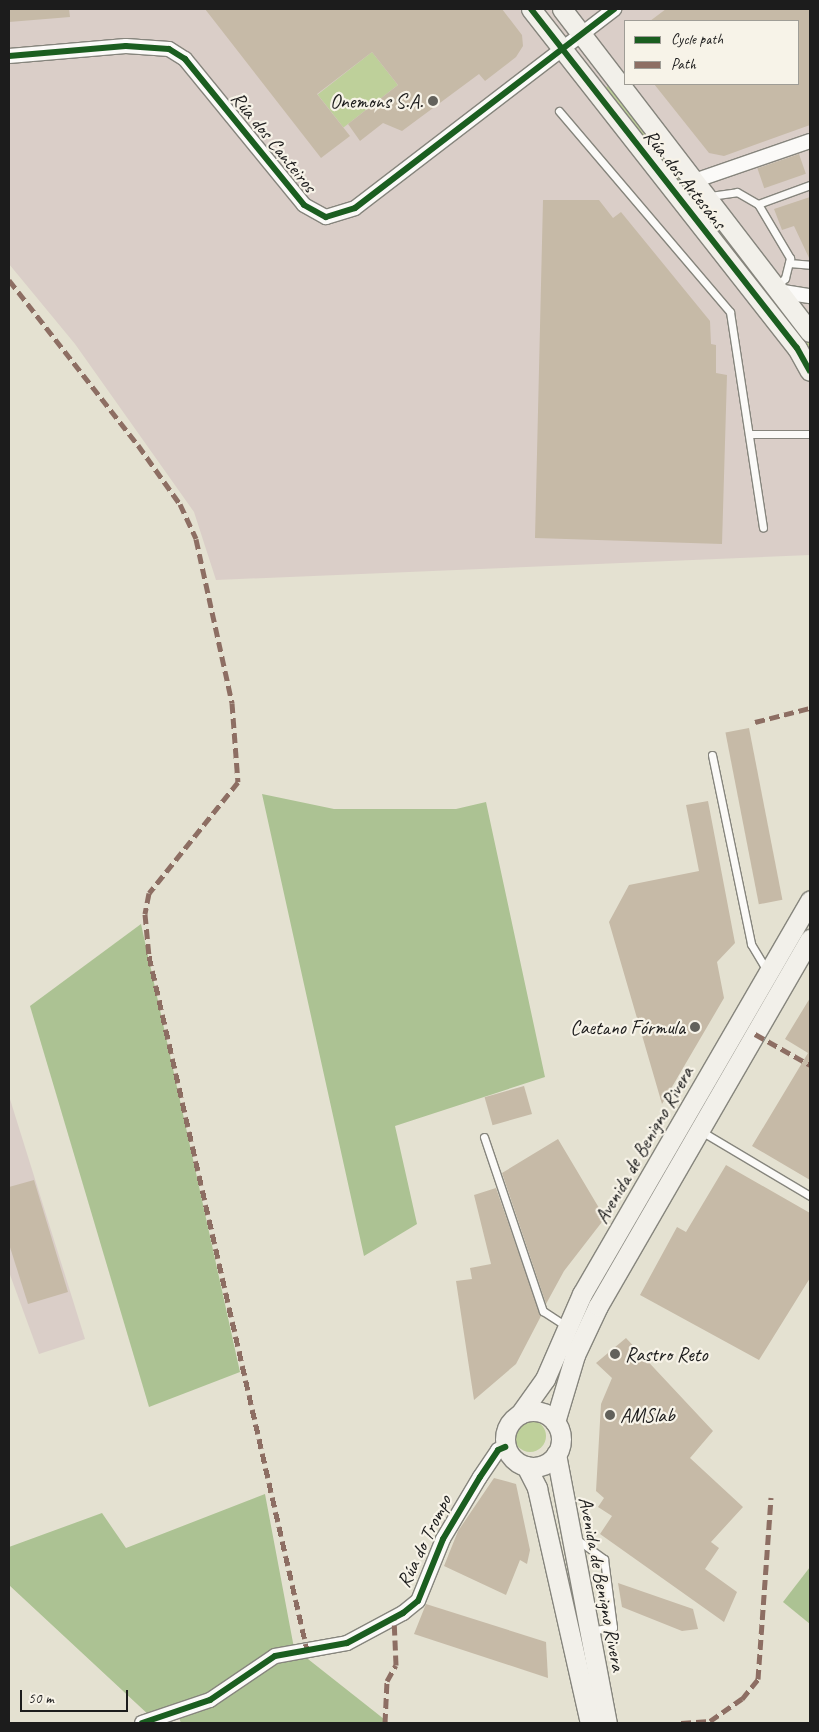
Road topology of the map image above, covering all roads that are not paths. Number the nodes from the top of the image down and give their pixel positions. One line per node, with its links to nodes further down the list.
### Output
1 (530, 9): 5 (main road, Rúa dos Artesáns)
2 (562, 9): 4 (main road, Rúa dos Artesáns)
3 (614, 9): 4 (street, Rúa dos Canteiros)
4 (582, 34): 5 (street, Rúa dos Canteiros); 10 (main road, Rúa dos Artesáns)
5 (562, 49): 6 (street, Rúa dos Canteiros); 17 (main road, Rúa dos Artesáns)
6 (9, 56)
7 (559, 111): 18 (lane)
8 (810, 141): 10 (street)
9 (810, 185): 11 (lane)
10 (700, 189): 11 (lane); 14 (main road, Rúa dos Artesáns)
11 (758, 204): 12 (lane)
12 (788, 264): 13 (lane); 14 (lane)
13 (810, 265)
14 (776, 290): 15 (street); 16 (main road, Rúa dos Artesáns)
15 (810, 296)
16 (810, 332)
17 (810, 371)
18 (749, 434): 19 (lane); 20 (lane)
19 (810, 434)
20 (763, 527)
21 (712, 755): 24 (lane)
22 (810, 900): 24 (main road, Avenida de Benigno Rivera)
23 (810, 940): 25 (main road, Avenida de Benigno Rivera)
24 (770, 975): 28 (main road, Avenida de Benigno Rivera)
25 (699, 1130): 27 (lane); 30 (main road, Avenida de Benigno Rivera)
26 (484, 1137): 28 (lane)
27 (810, 1196)
28 (568, 1327): 29 (main road, Avenida de Benigno Rivera)
29 (520, 1414): 30 (main road); 31 (main road)
30 (555, 1422): 32 (main road)
31 (506, 1447): 33 (main road); 36 (street, Rúa do Trompo)
32 (556, 1454): 33 (main road); 34 (main road, Avenida de Benigno Rivera)
33 (526, 1466): 37 (main road, Avenida de Benigno Rivera)
34 (569, 1534): 35 (main road, Avenida de Benigno Rivera); 35 (lane)
35 (588, 1632): 38 (main road, Avenida de Benigno Rivera)
36 (142, 1723)
37 (590, 1723)
38 (607, 1723)

